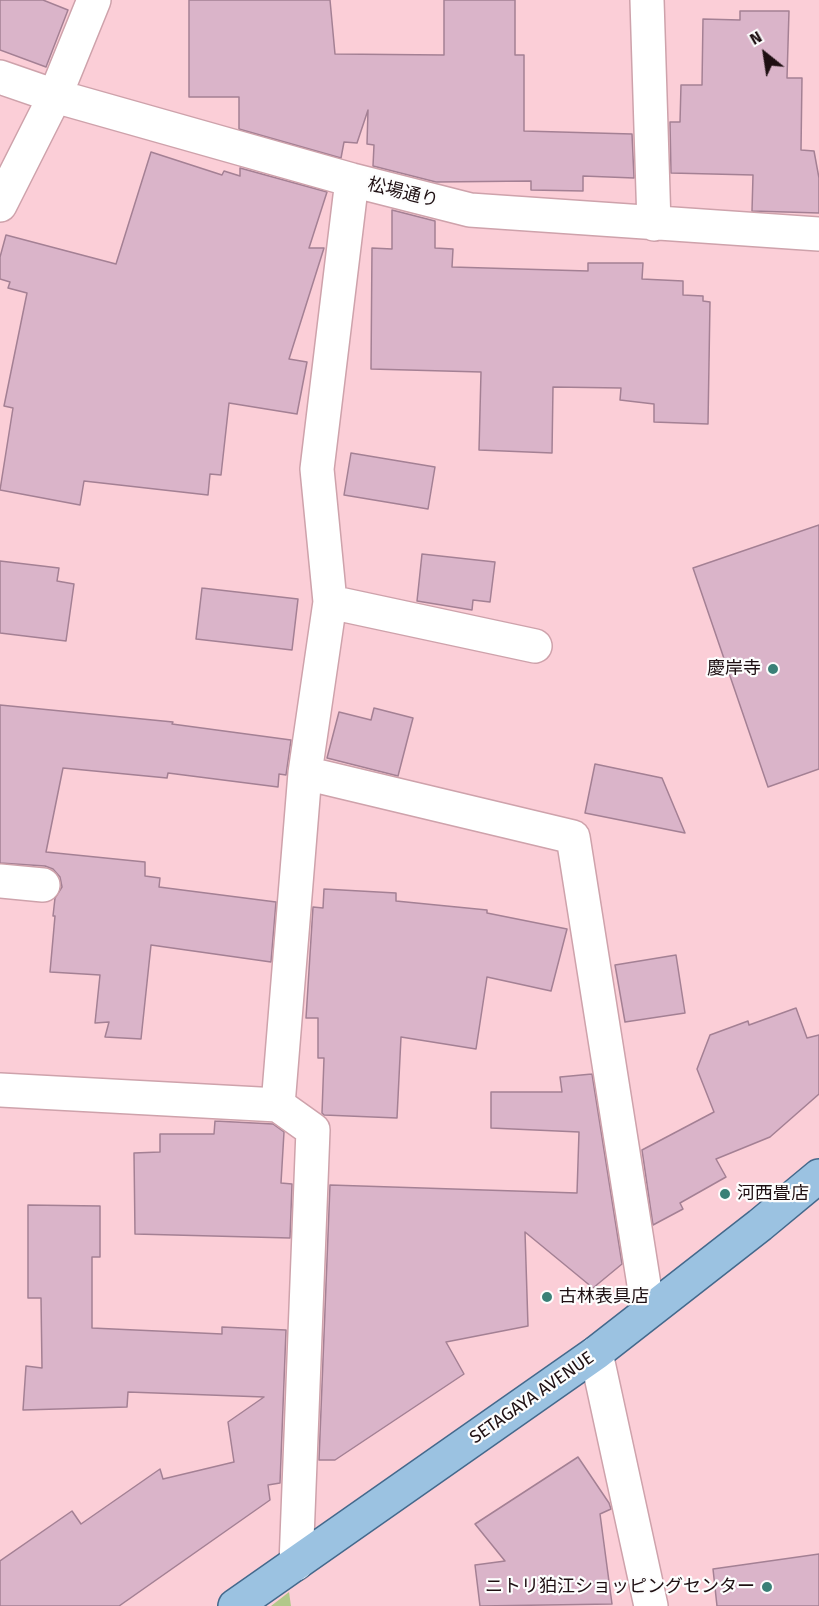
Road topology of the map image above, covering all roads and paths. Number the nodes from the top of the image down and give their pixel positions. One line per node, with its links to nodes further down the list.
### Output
1 (94, 0): 4 (street)
2 (647, 0): 7 (street)
3 (0, 77): 4 (street, 松場通り)
4 (55, 96): 5 (street, 松場通り); 6 (street)
5 (352, 180): 7 (street, 松場通り); 9 (street)
6 (0, 205)
7 (654, 224): 8 (street, 松場通り)
8 (819, 234)
9 (330, 602): 10 (street); 11 (street)
10 (535, 646)
11 (305, 773): 15 (street); 17 (street)
12 (0, 881): 13 (street)
13 (43, 885)
14 (0, 1090): 15 (street)
15 (278, 1105): 19 (street)
16 (819, 1176): 17 (main road, SETAGAYA AVENUE)
17 (648, 1310): 18 (main road, SETAGAYA AVENUE)
18 (596, 1353): 19 (main road, SETAGAYA AVENUE); 21 (street)
19 (296, 1564): 20 (main road, SETAGAYA AVENUE)
20 (235, 1606)
21 (651, 1606)

